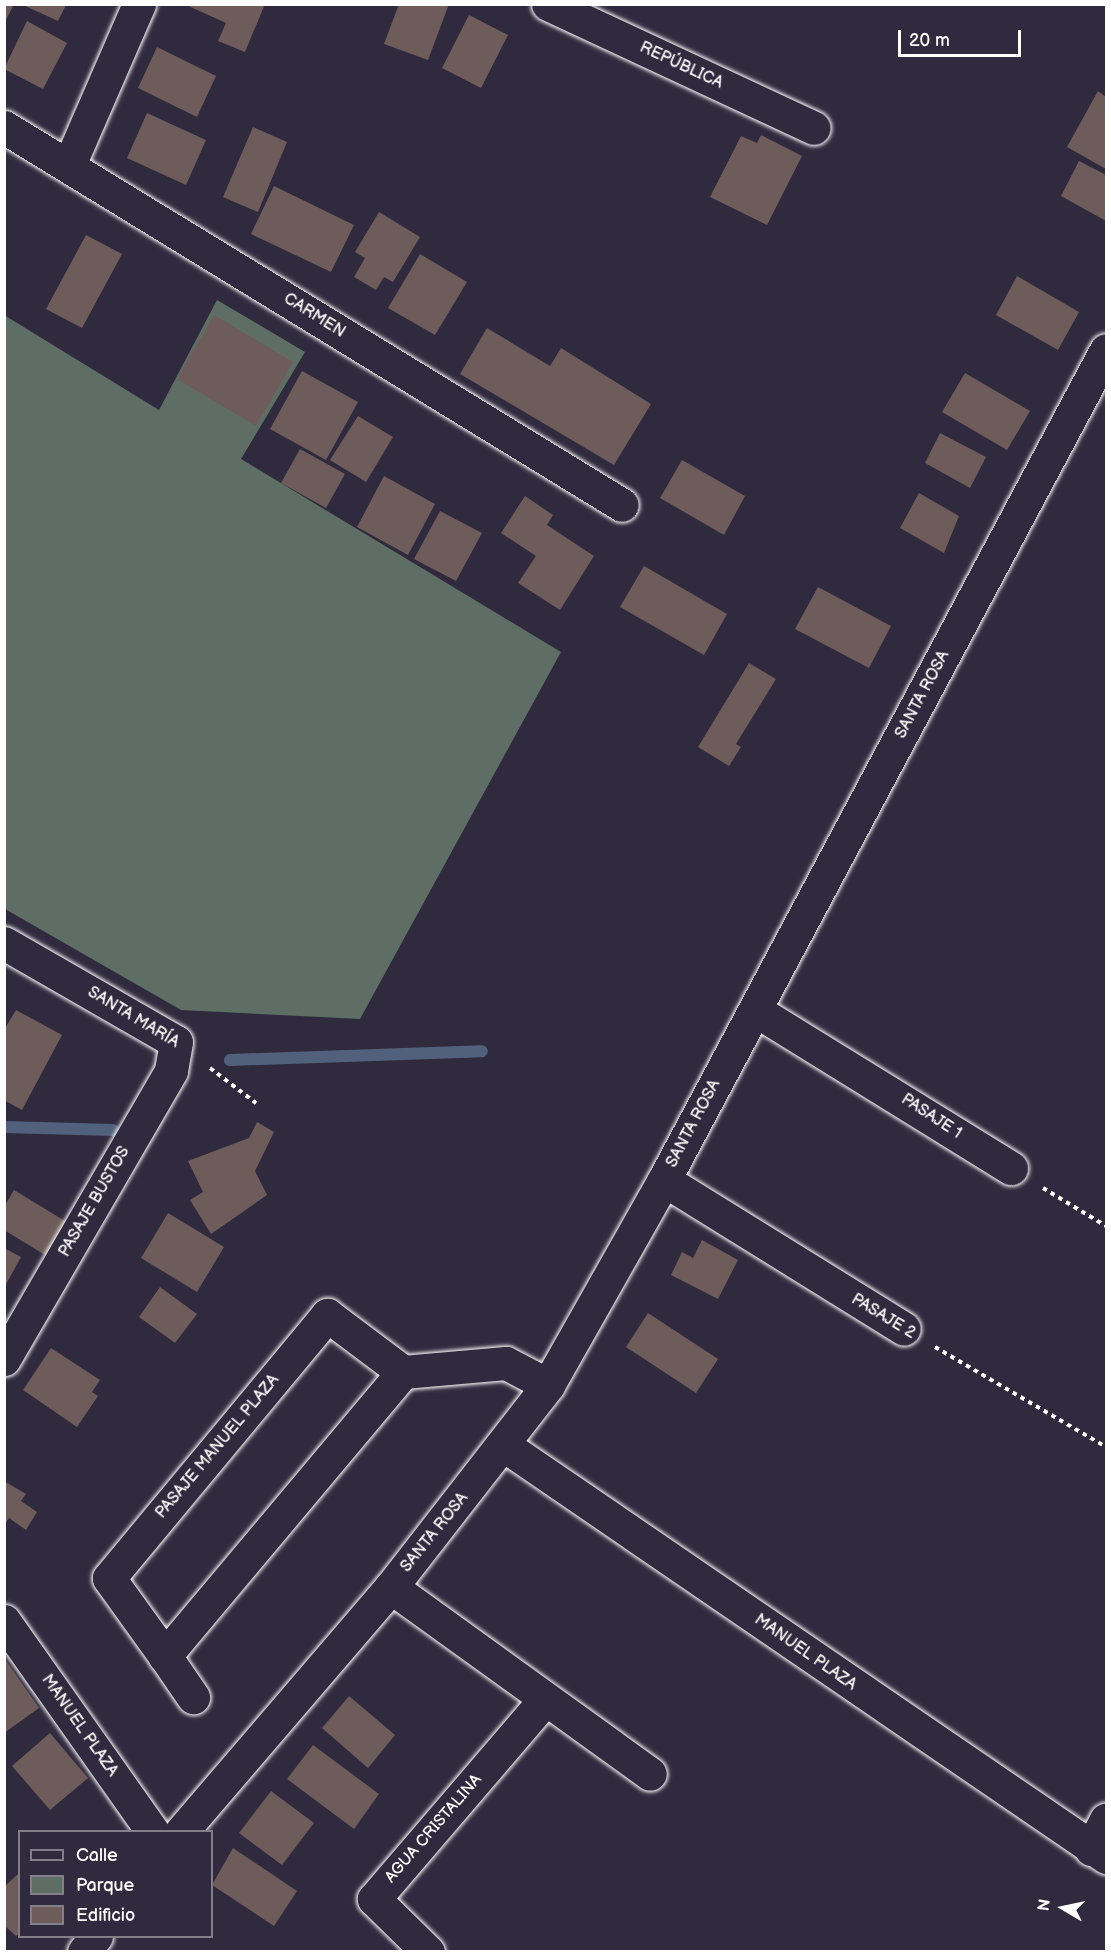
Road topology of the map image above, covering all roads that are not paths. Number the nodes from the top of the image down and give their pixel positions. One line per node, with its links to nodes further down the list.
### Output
1 (139, 4): 5 (street)
2 (548, 4): 4 (street, REPÚBLICA)
3 (4, 127): 5 (street, CARMEN)
4 (814, 128)
5 (69, 165): 7 (street, CARMEN)
6 (1107, 350): 9 (street, SANTA ROSA)
7 (622, 505)
8 (4, 943): 10 (street, SANTA MARÍA)
9 (755, 1010): 11 (street, PASAJE 1); 12 (street, SANTA ROSA)
10 (176, 1042): 14 (street, PASAJE BUSTOS)
11 (1011, 1168)
12 (664, 1180): 13 (street, PASAJE 2); 16 (street, SANTA ROSA)
13 (904, 1329)
14 (4, 1359)
15 (403, 1372): 16 (street); 20 (street); 20 (street, PASAJE MANUEL PLAZA)
16 (548, 1385): 17 (street, SANTA ROSA)
17 (505, 1446): 18 (street, SANTA ROSA); 27 (street, MANUEL PLAZA)
18 (391, 1587): 22 (street); 26 (street, SANTA ROSA)
19 (4, 1622): 25 (street, MANUEL PLAZA)
20 (165, 1656): 21 (street, PASAJE MANUEL PLAZA)
21 (193, 1697)
22 (544, 1701): 23 (street); 30 (street, AGUA CRISTALINA)
23 (650, 1774)
24 (1107, 1820): 27 (street)
25 (152, 1830)
26 (184, 1830)
27 (1099, 1853)
28 (94, 1938): 29 (street)
29 (84, 1952)
30 (429, 1952)

